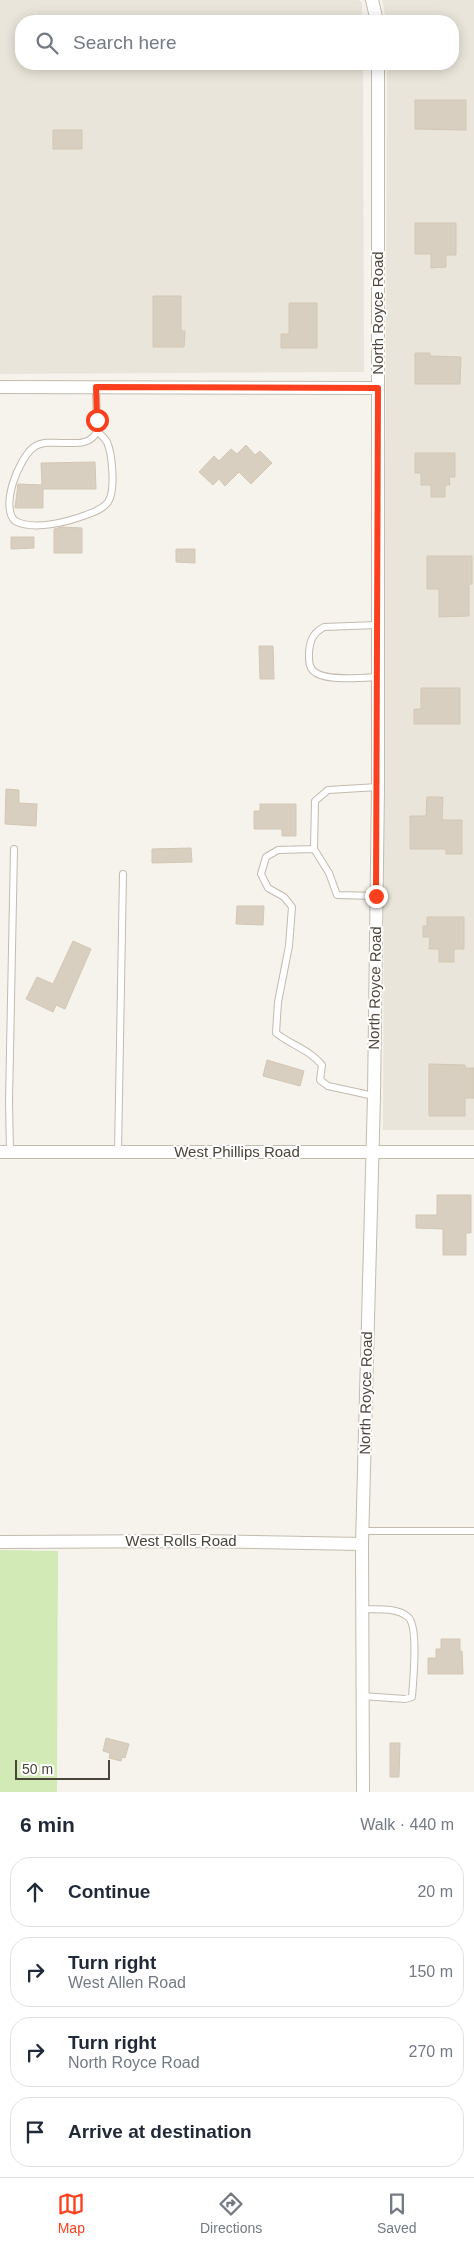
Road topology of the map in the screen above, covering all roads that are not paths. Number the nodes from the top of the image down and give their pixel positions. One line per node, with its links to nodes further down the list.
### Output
1 (372, 0): 2 (street)
2 (376, 15)
3 (378, 70): 6 (street, North Royce Road)
4 (0, 387): 5 (street)
5 (96, 387): 6 (street); 7 (lane)
6 (378, 388): 8 (street, North Royce Road)
7 (96, 430): 7 (lane)
8 (377, 625): 9 (street, North Royce Road); 9 (lane)
9 (378, 677): 10 (street, North Royce Road)
10 (378, 787): 12 (lane); 14 (street, North Royce Road)
11 (14, 849): 16 (lane)
12 (314, 849): 14 (lane); 15 (lane)
13 (123, 874): 17 (lane)
14 (376, 896): 15 (street, North Royce Road)
15 (374, 1096): 18 (street, North Royce Road)
16 (5, 1152): 17 (street, West Phillips Road)
17 (118, 1152): 18 (street, West Phillips Road)
18 (372, 1152): 19 (street, West Phillips Road); 21 (street, North Royce Road)
19 (474, 1152)
20 (474, 1531): 21 (lane)
21 (362, 1538): 22 (street, West Rolls Road); 23 (street, North Royce Road)
22 (0, 1542)
23 (362, 1610): 24 (street, North Royce Road); 24 (lane)
24 (362, 1696): 25 (street, North Royce Road)
25 (363, 1792)

